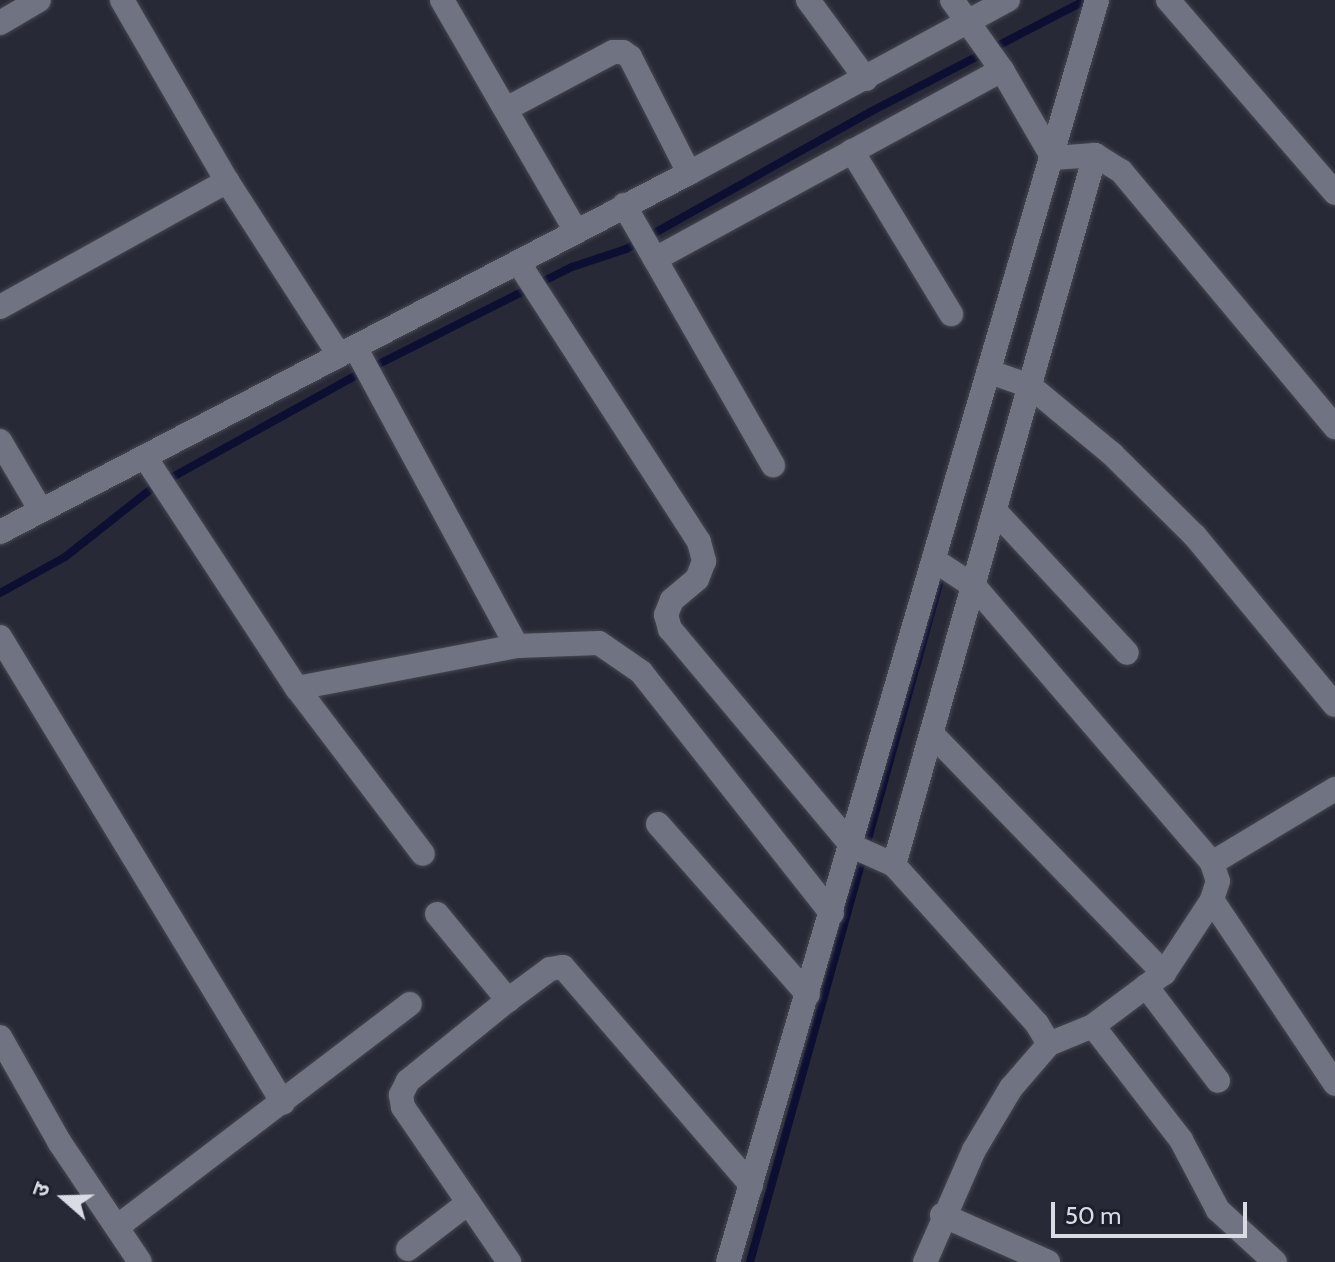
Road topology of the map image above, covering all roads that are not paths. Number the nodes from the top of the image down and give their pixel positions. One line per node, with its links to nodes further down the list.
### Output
1 (39, 0): 9 (street)
2 (122, 0): 16 (street)
3 (442, 0): 12 (street)
4 (808, 0): 11 (street)
5 (952, 0): 10 (street)
6 (1008, 0): 10 (street)
7 (1097, 0): 14 (street)
8 (1168, 0): 17 (street)
9 (0, 23)
10 (987, 48): 11 (street); 13 (street); 14 (street)
11 (866, 79): 15 (street)
12 (506, 109): 15 (street); 18 (street)
13 (852, 151): 19 (street); 22 (street)
14 (1073, 156): 24 (street); 24 (street); 25 (street)
15 (689, 173): 19 (street)
16 (227, 181): 21 (street); 23 (street)
17 (1335, 193)
18 (576, 231): 19 (street); 20 (street)
19 (639, 232): 27 (street)
20 (528, 278): 23 (street); 43 (street)
21 (0, 307)
22 (951, 314)
23 (356, 360): 28 (street); 35 (street)
24 (1011, 378): 30 (street); 32 (street); 38 (street)
25 (1335, 427)
26 (0, 441): 29 (street)
27 (773, 465)
28 (154, 475): 29 (street); 37 (street)
29 (40, 509): 31 (street)
30 (996, 512): 33 (street); 36 (street)
31 (0, 532)
32 (937, 562): 33 (street); 43 (street)
33 (975, 587): 39 (street); 44 (street)
34 (0, 637): 57 (street)
35 (517, 646): 37 (street); 47 (street)
36 (1127, 653)
37 (297, 688): 42 (street)
38 (1335, 705)
39 (933, 735): 43 (street); 48 (street)
40 (1335, 789): 44 (street)
41 (658, 824): 49 (street)
42 (423, 854)
43 (876, 856): 47 (street); 54 (street)
44 (1212, 863): 45 (street)
45 (1212, 900): 48 (street); 56 (street)
46 (437, 914): 50 (street)
47 (832, 914): 49 (street)
48 (1155, 979): 52 (street); 55 (street)
49 (808, 995): 58 (street)
50 (508, 1000): 58 (street); 59 (street)
51 (410, 1004): 57 (street)
52 (1093, 1026): 54 (street); 68 (street)
53 (0, 1037): 61 (street)
54 (1049, 1044): 60 (street)
55 (1218, 1081)
56 (1335, 1084)
57 (283, 1103): 61 (street)
58 (751, 1185): 65 (street)
59 (468, 1203): 62 (street); 64 (street)
60 (942, 1215): 66 (street); 67 (street)
61 (117, 1227): 63 (street)
62 (408, 1249)
63 (140, 1262)
64 (509, 1262)
65 (728, 1262)
66 (925, 1262)
67 (1048, 1262)
68 (1275, 1262)

